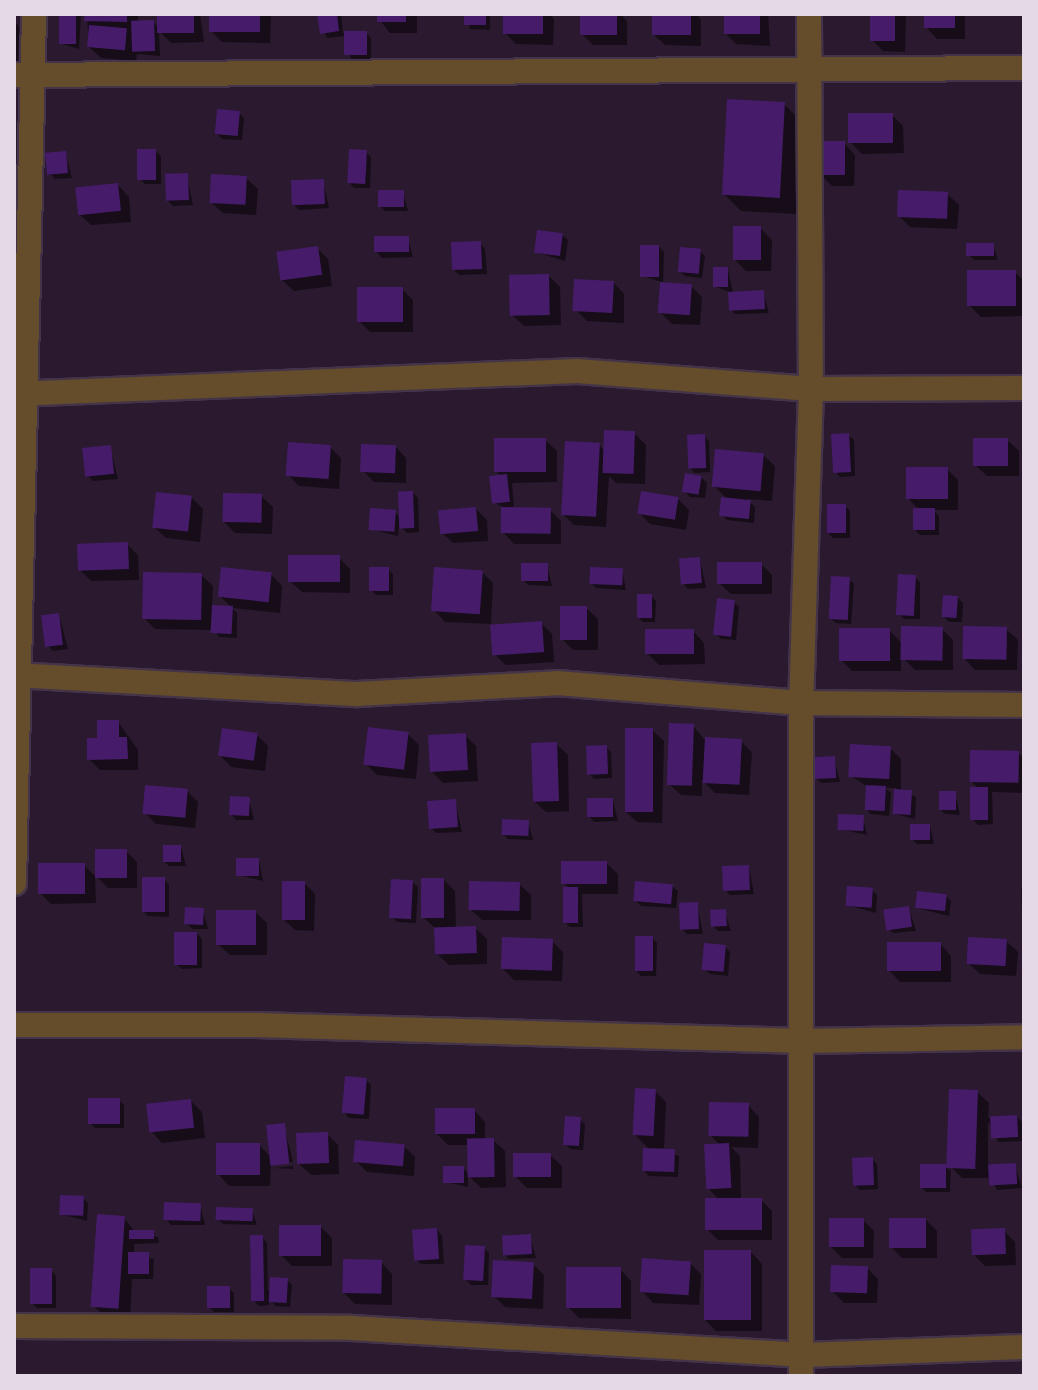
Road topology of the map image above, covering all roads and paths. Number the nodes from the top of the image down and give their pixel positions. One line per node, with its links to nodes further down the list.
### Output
1 (34, 14): 5 (street)
2 (809, 14): 3 (street)
3 (807, 66): 4 (street); 5 (street); 7 (street)
4 (1024, 68)
5 (22, 74): 8 (street)
6 (1024, 388): 7 (street)
7 (811, 389): 8 (street); 10 (street)
8 (21, 394): 9 (street)
9 (15, 675): 10 (street); 12 (street)
10 (801, 703): 11 (street); 15 (street)
11 (1024, 705)
12 (14, 883)
13 (14, 1025): 15 (street)
14 (1024, 1037): 15 (street)
15 (803, 1041): 18 (street)
16 (14, 1326): 18 (street)
17 (1024, 1347): 18 (street)
18 (801, 1366)

